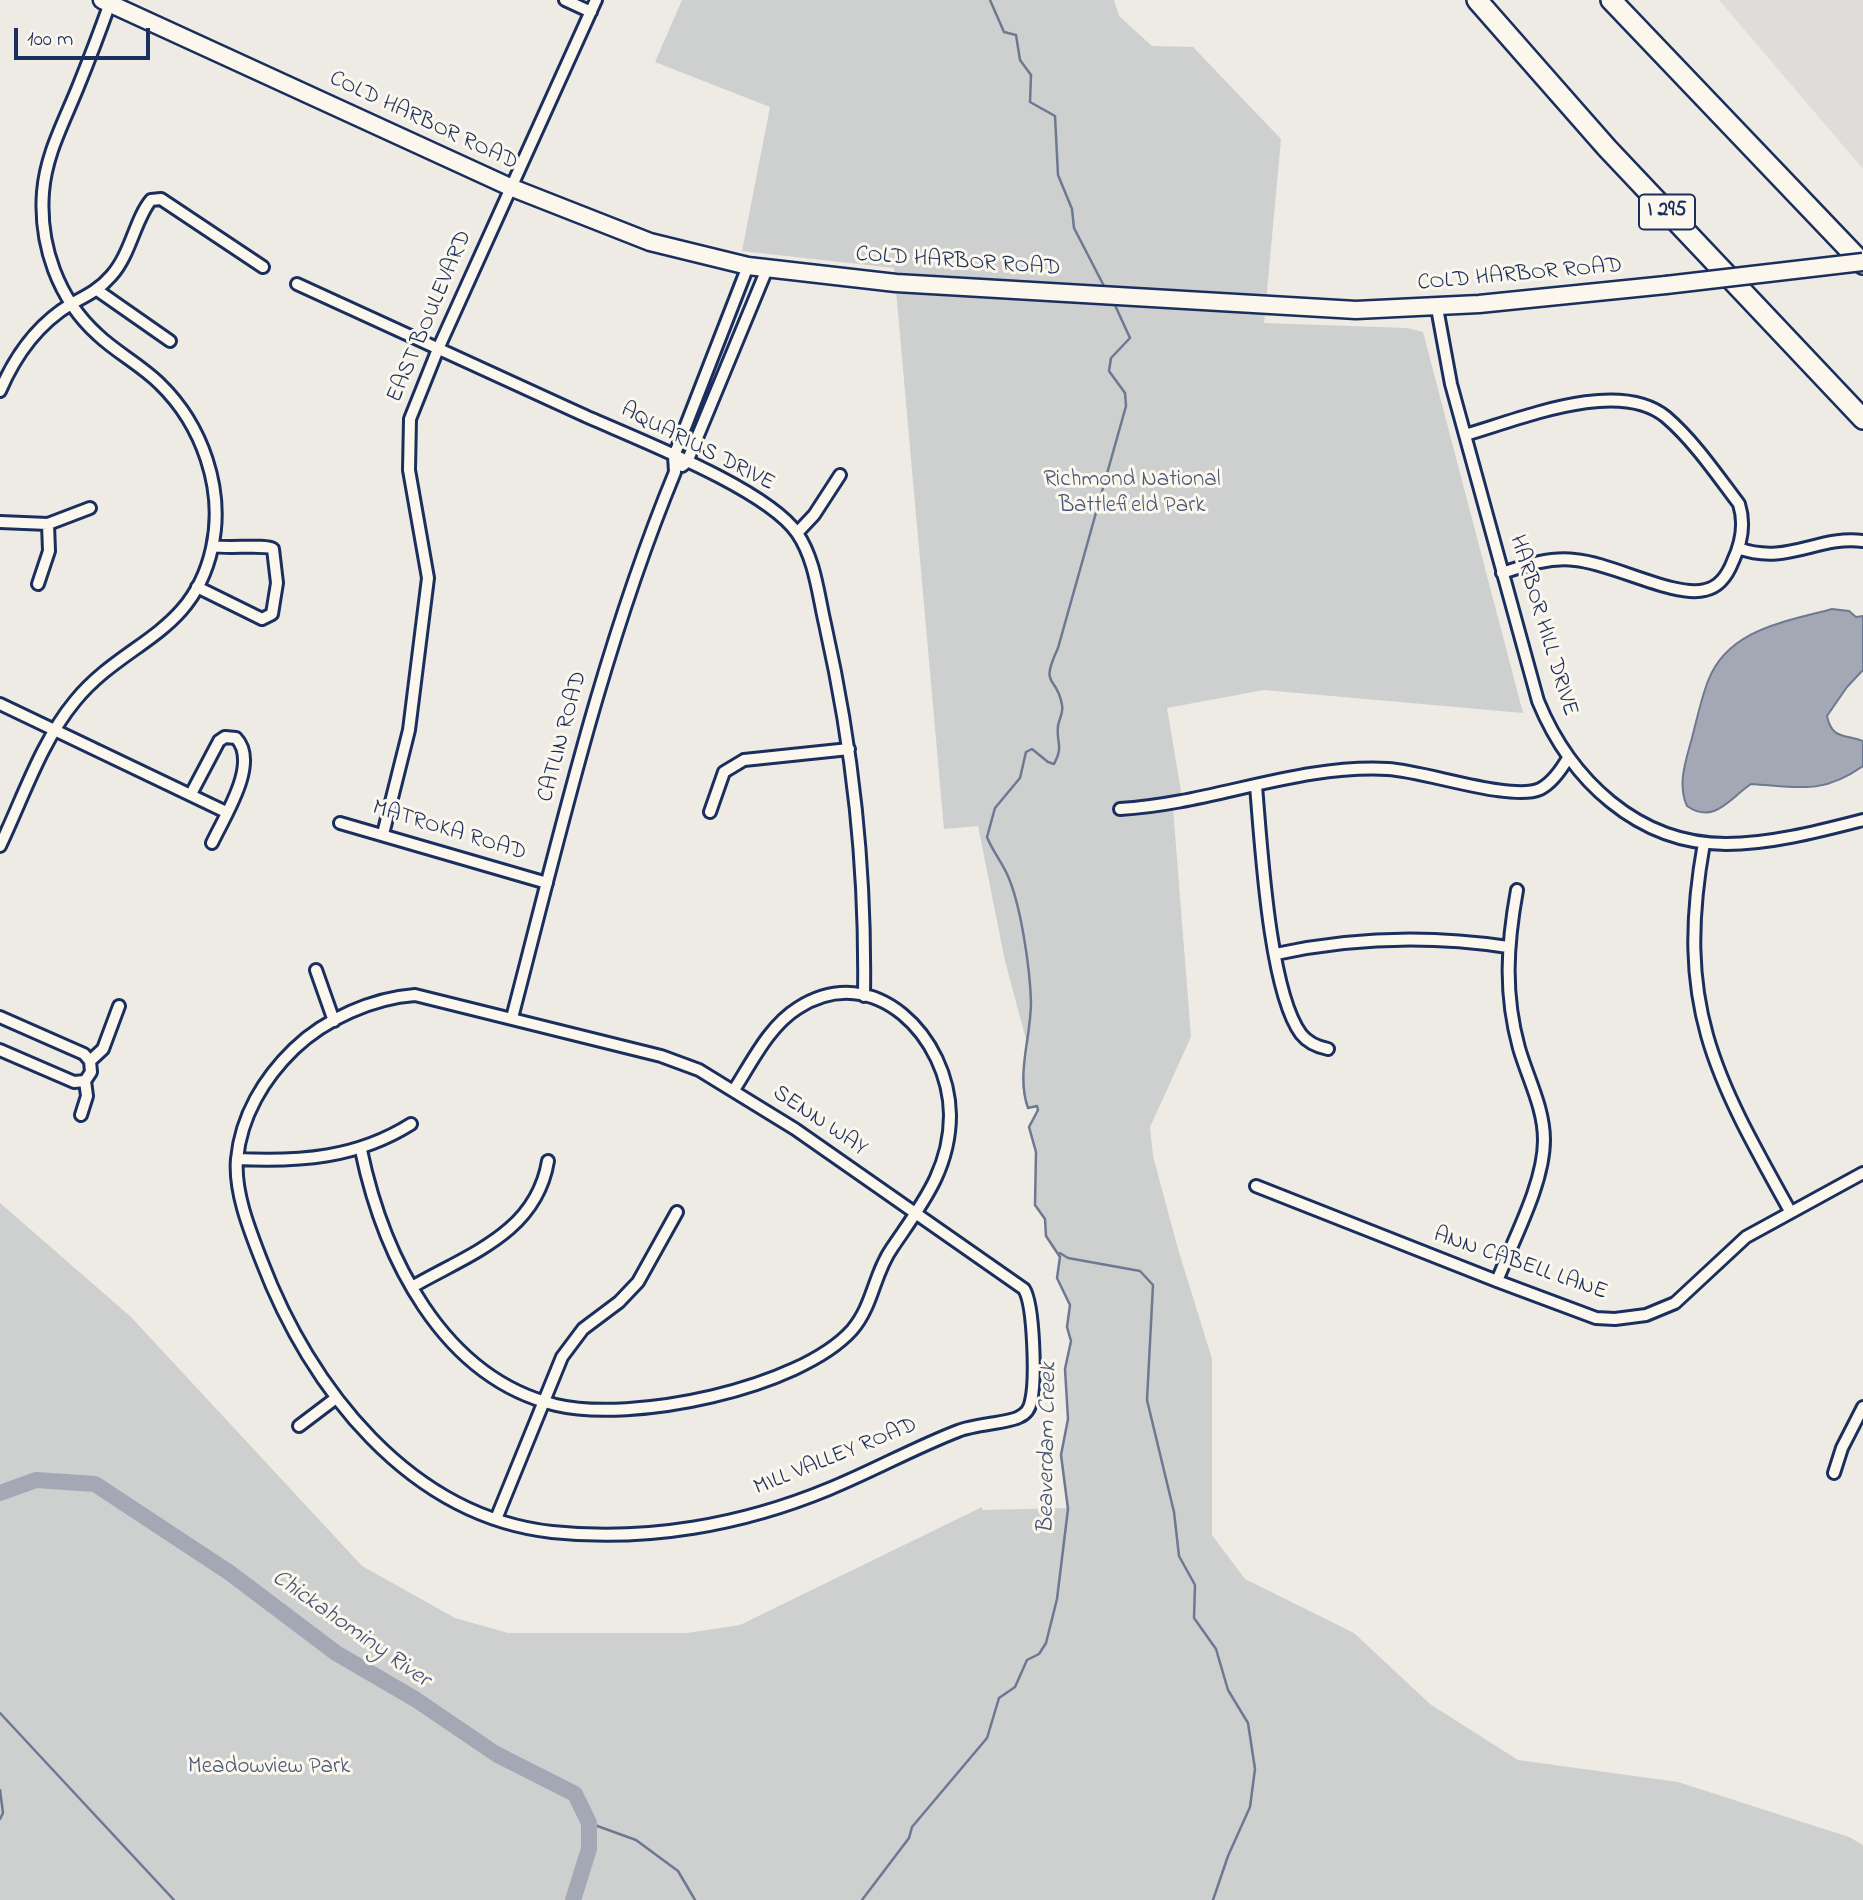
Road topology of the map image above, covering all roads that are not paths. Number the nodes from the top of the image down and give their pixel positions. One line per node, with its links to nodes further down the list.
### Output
1 (565, 0): 6 (street)
2 (596, 0): 6 (street, EAST BOULEVARD)
3 (1477, 0): 19 (highway, I 295)
4 (1611, 0): 8 (highway)
5 (106, 2): 7 (main road, COLD HARBOR ROAD); 14 (street)
6 (591, 12): 7 (street, EAST BOULEVARD)
7 (510, 187): 9 (main road, COLD HARBOR ROAD); 17 (street, EAST BOULEVARD)
8 (1863, 263): 15 (main road, COLD HARBOR ROAD, bridge)
9 (748, 266): 11 (main road, COLD HARBOR ROAD); 21 (street, CATLIN ROAD)
10 (263, 267): 13 (street)
11 (767, 269): 15 (main road, COLD HARBOR ROAD); 22 (street)
12 (297, 284): 17 (street, AQUARIUS DRIVE)
13 (97, 290): 14 (street); 16 (street)
14 (72, 304): 18 (street); 30 (street)
15 (1437, 308): 20 (street, HARBOR HILL DRIVE)
16 (170, 341)
17 (438, 349): 21 (street, AQUARIUS DRIVE); 46 (street, EAST BOULEVARD)
18 (0, 391)
19 (1863, 419)
20 (1465, 435): 31 (street); 32 (street, HARBOR HILL DRIVE)
21 (674, 456): 22 (street, AQUARIUS DRIVE); 23 (street, CATLIN ROAD)
22 (687, 462): 23 (street); 28 (street, AQUARIUS DRIVE)
23 (674, 472): 50 (street, CATLIN ROAD)
24 (840, 475): 28 (street)
25 (90, 508): 27 (street)
26 (0, 522): 27 (street)
27 (48, 524): 33 (street)
28 (797, 533): 37 (street, AQUARIUS DRIVE)
29 (1863, 541): 31 (street)
30 (213, 546): 34 (street); 34 (street)
31 (1738, 548): 32 (street)
32 (1502, 573): 38 (street, HARBOR HILL DRIVE)
33 (38, 584)
34 (197, 587): 36 (street)
35 (0, 704): 36 (street)
36 (55, 730): 40 (street); 49 (street)
37 (849, 749): 43 (street); 55 (street, AQUARIUS DRIVE)
38 (1568, 758): 39 (street); 48 (street, HARBOR HILL DRIVE)
39 (1256, 786): 41 (street); 53 (street)
40 (191, 794): 42 (street); 42 (street)
41 (1120, 809)
42 (226, 812): 47 (street)
43 (710, 812)
44 (1863, 820): 48 (street, HARBOR HILL DRIVE)
45 (340, 823): 46 (street, MATROKA ROAD)
46 (383, 834): 50 (street, MATROKA ROAD)
47 (212, 843)
48 (1704, 843): 72 (street)
49 (0, 846)
50 (547, 883): 58 (street, CATLIN ROAD)
51 (1517, 890): 52 (street)
52 (1508, 947): 53 (street); 75 (street)
53 (1276, 954): 60 (street)
54 (316, 970): 59 (street)
55 (864, 996): 64 (street); 74 (street)
56 (119, 1006): 62 (street)
57 (0, 1017): 62 (street)
58 (512, 1018): 59 (street, MILL VALLEY ROAD); 64 (street, SENN WAY)
59 (334, 1021): 68 (street, MILL VALLEY ROAD)
60 (1328, 1049)
61 (0, 1050): 63 (street)
62 (90, 1061): 63 (street)
63 (85, 1081): 65 (street)
64 (734, 1090): 74 (street, SENN WAY)
65 (81, 1115)
66 (411, 1124): 67 (street)
67 (361, 1150): 68 (street); 76 (street)
68 (237, 1159): 78 (street, MILL VALLEY ROAD)
69 (548, 1161): 76 (street)
70 (1863, 1173): 72 (street, ANN CABELL LANE)
71 (1256, 1186): 75 (street, ANN CABELL LANE)
72 (1790, 1211): 75 (street, ANN CABELL LANE)
73 (677, 1212): 79 (street)
74 (917, 1214): 77 (street, SENN WAY); 79 (street)
75 (1497, 1281)
76 (412, 1287): 79 (street)
77 (1031, 1347): 83 (street, MILL VALLEY ROAD)
78 (336, 1398): 81 (street); 83 (street, MILL VALLEY ROAD)
79 (543, 1401): 83 (street)
80 (1863, 1407): 82 (street)
81 (299, 1426)
82 (1834, 1473)
83 (496, 1519)

